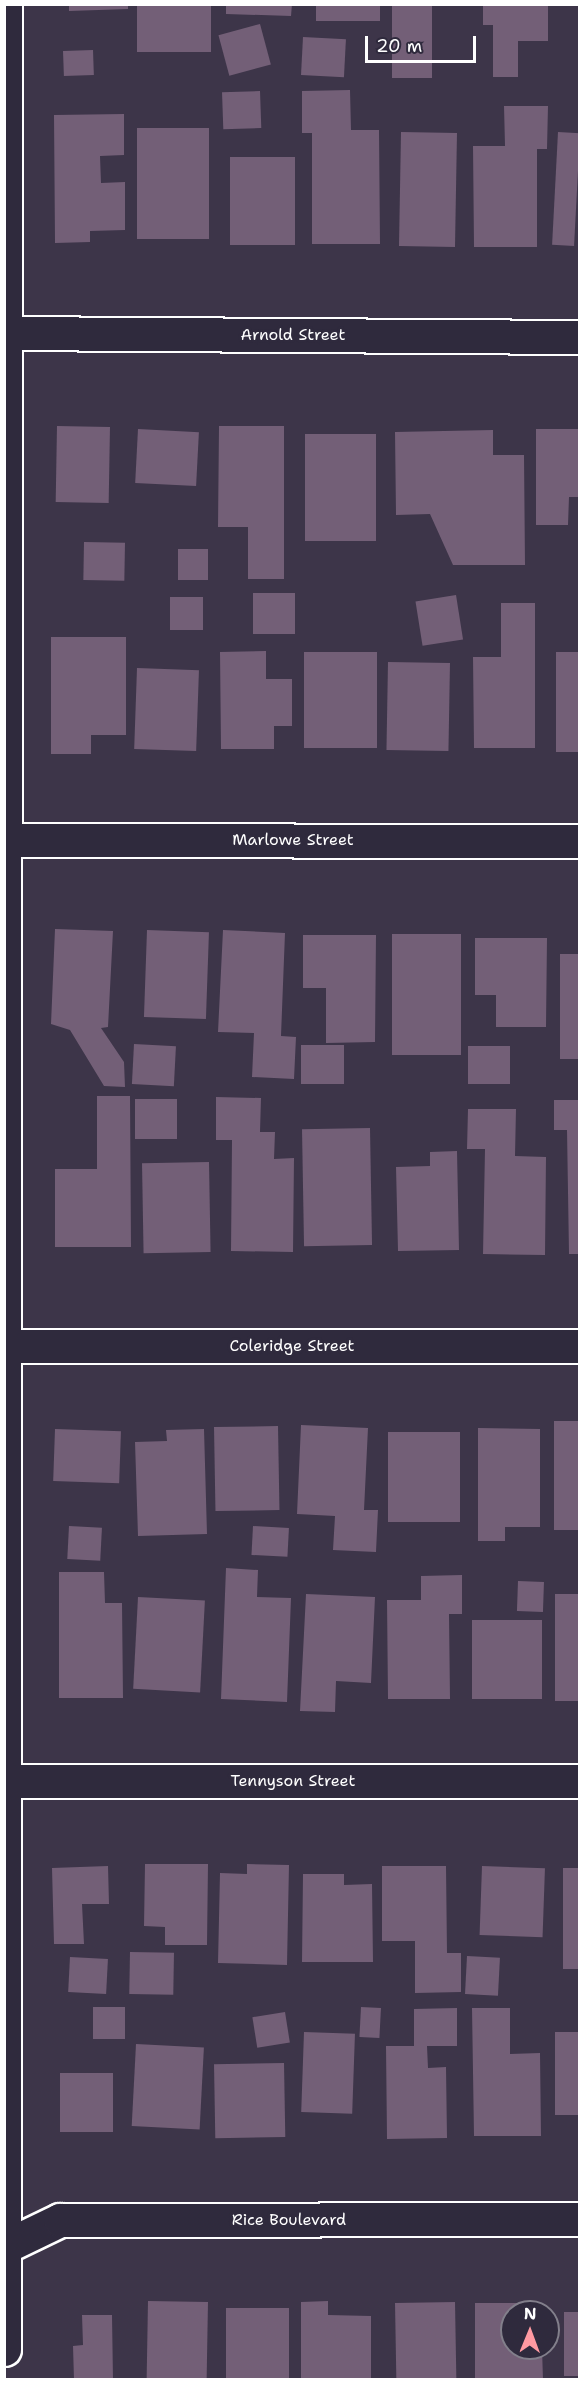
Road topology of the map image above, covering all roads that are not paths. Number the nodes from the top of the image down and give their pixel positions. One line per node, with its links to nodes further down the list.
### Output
1 (5, 4): 2 (street)
2 (5, 121): 3 (street)
3 (6, 333): 4 (street, Arnold Street); 5 (street)
4 (579, 337)
5 (5, 558): 6 (street)
6 (6, 840): 7 (street, Marlowe Street); 8 (street)
7 (579, 841)
8 (5, 997): 9 (street)
9 (5, 1346): 10 (street, Coleridge Street); 11 (street)
10 (579, 1346)
11 (5, 1431): 12 (street)
12 (6, 1781): 13 (street, Tennyson Street); 14 (street)
13 (579, 1781)
14 (5, 1872): 16 (street)
15 (579, 2218): 16 (street, Rice Boulevard)
16 (6, 2246): 17 (street)
17 (4, 2349)

